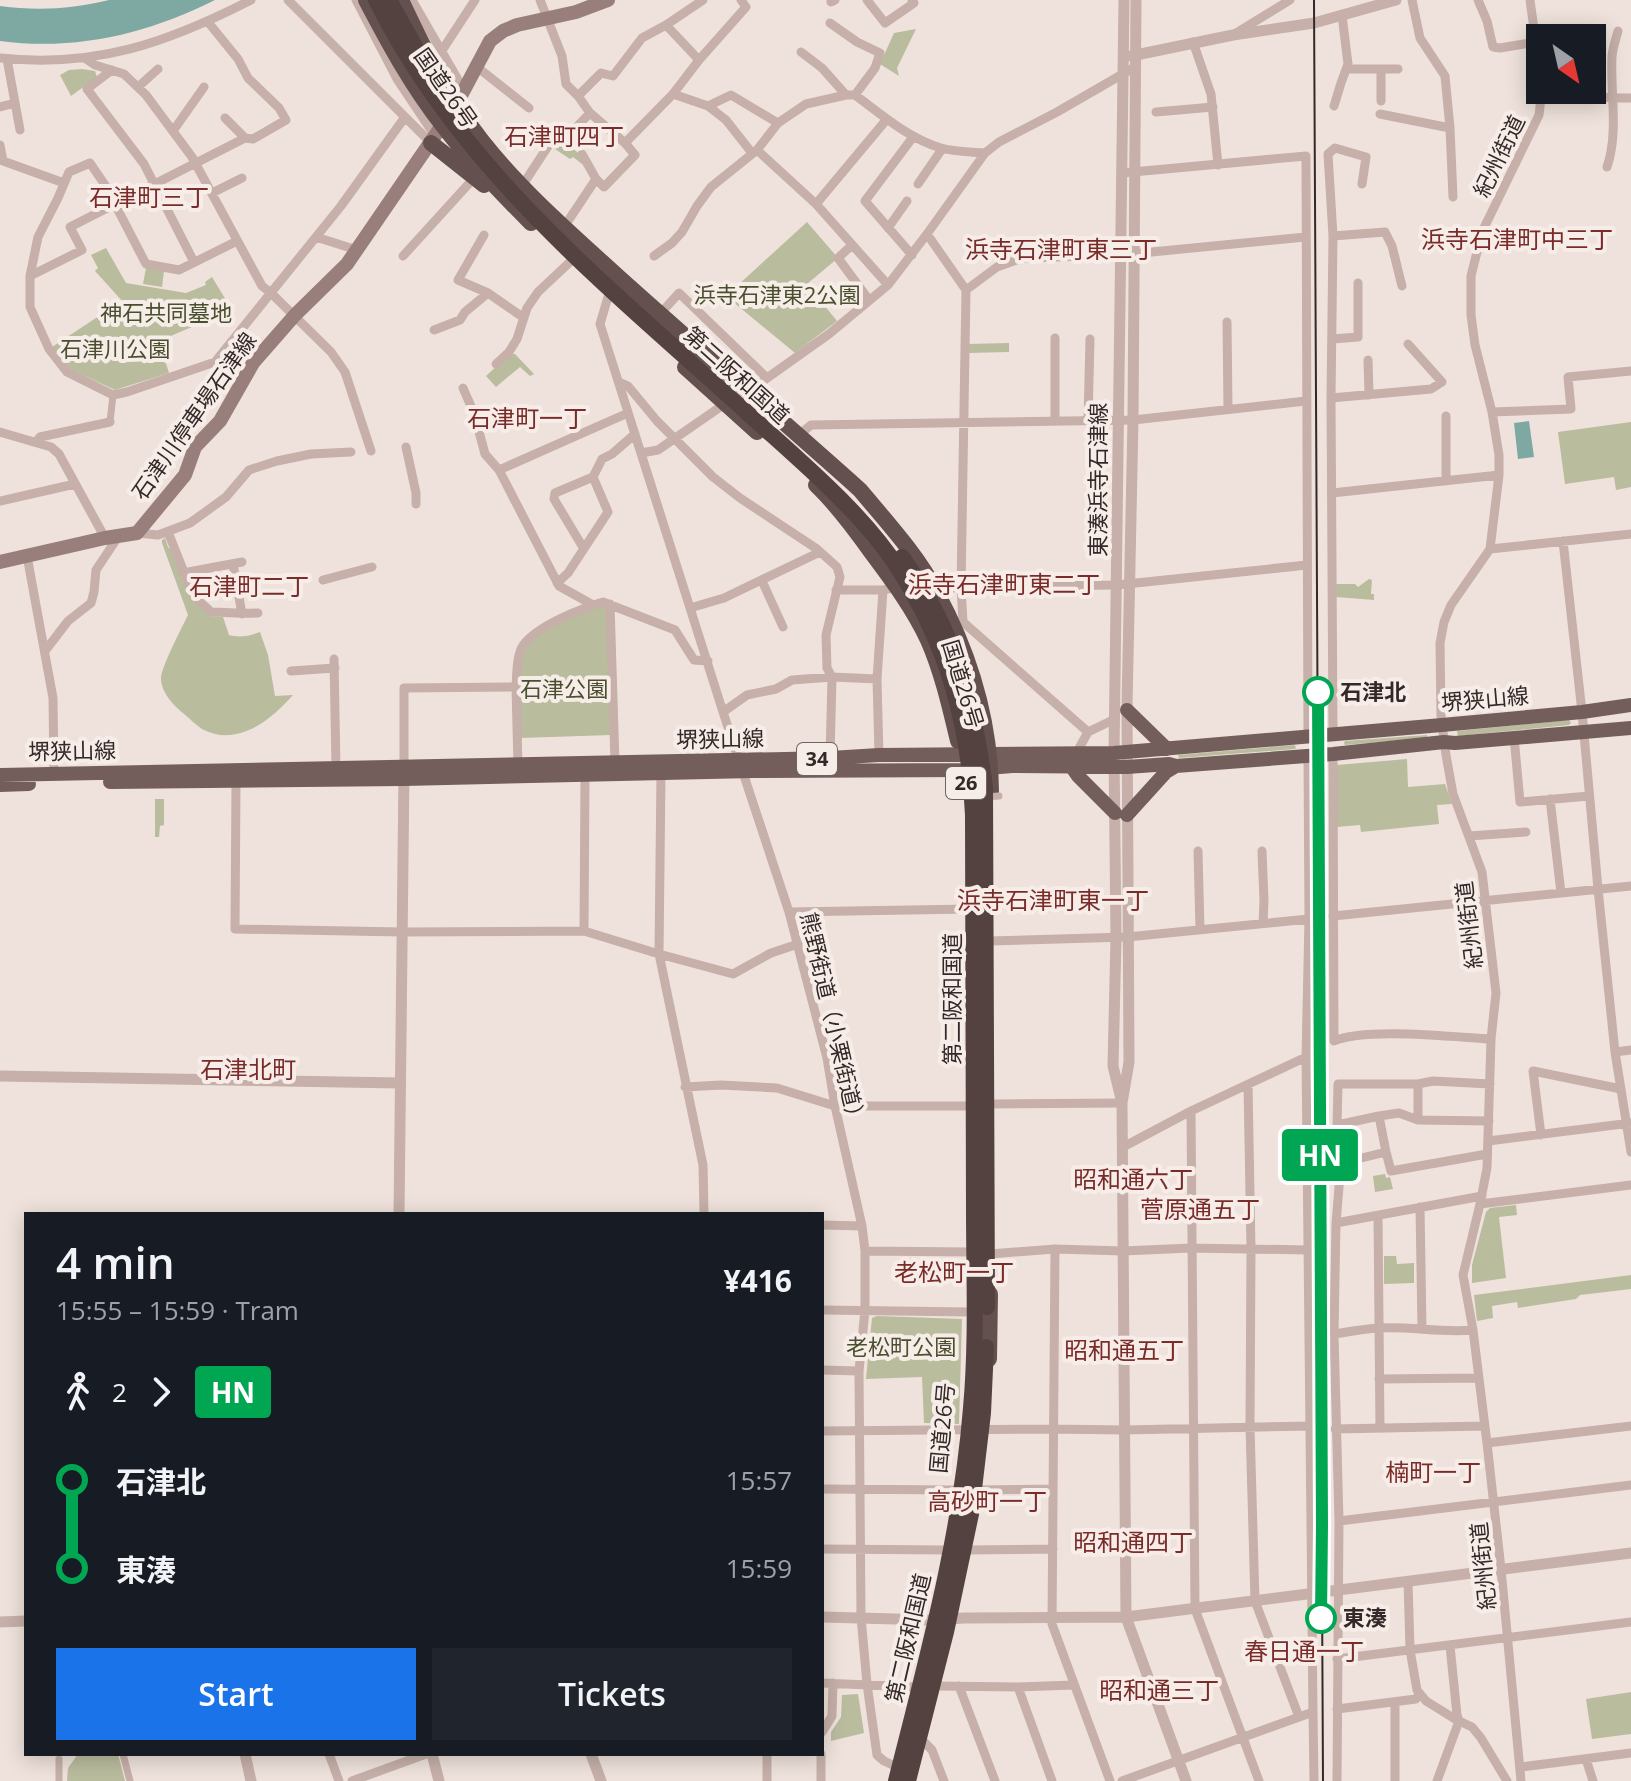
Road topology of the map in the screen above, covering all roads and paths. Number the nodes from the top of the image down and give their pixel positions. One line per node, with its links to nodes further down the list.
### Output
1 (251, 0): 25 (street)
2 (288, 0): 67 (street)
3 (356, 0): 74 (street)
4 (366, 0): 74 (highway, 国道26号 / 26)
5 (376, 0): 398 (highway, 第二阪和国道 / 26, bridge)
6 (389, 0): 408 (highway, 第二阪和国道 / 26, bridge)
7 (401, 0): 54 (highway, 国道26号 / 26)
8 (412, 0): 33 (street)
9 (475, 0): 33 (street)
10 (540, 0): 24 (street)
11 (608, 0): 24 (main road, 石津川停車場石津線)
12 (703, 0): 28 (street)
13 (741, 0): 38 (street)
14 (867, 0): 15 (street)
15 (912, 0)
16 (1124, 0): 37 (street, 東湊浜寺石津線)
17 (1136, 0): 39 (street, 東湊浜寺石津線)
18 (1290, 0): 30 (street)
19 (1396, 0): 23 (street)
20 (1412, 0): 71 (street)
21 (1478, 0): 32 (street)
22 (1530, 0): 27 (street)
23 (1342, 15): 30 (street); 42 (street)
24 (548, 19): 40 (main road, 石津川停車場石津線); 51 (street)
25 (208, 22): 36 (street); 76 (street)
26 (830, 23): 50 (street)
27 (1533, 24)
28 (666, 25): 38 (street); 51 (street)
29 (1618, 31): 53 (street)
30 (1233, 35): 31 (street)
31 (1193, 42): 39 (street); 62 (street)
32 (1526, 44)
33 (441, 52): 54 (street)
34 (801, 52): 50 (street)
35 (3, 58): 36 (street); 57 (street)
36 (85, 58): 45 (street)
37 (1123, 58): 39 (street); 46 (street, 東湊浜寺石津線)
38 (699, 60): 49 (street)
39 (1136, 61): 46 (street); 86 (street, 東湊浜寺石津線)
40 (477, 67): 54 (main road, 石津川停車場石津線); 63 (street)
41 (158, 69): 47 (street)
42 (1347, 69): 43 (street); 60 (street)
43 (1381, 69): 44 (street); 56 (street)
44 (1398, 69)
45 (112, 70): 47 (street); 91 (street)
46 (1123, 76): 81 (street); 86 (street, 東湊浜寺石津線)
47 (138, 87): 73 (street)
48 (204, 87): 73 (street)
49 (673, 94): 59 (street); 77 (street)
50 (850, 95): 69 (street); 70 (street)
51 (578, 96): 65 (street)
52 (1606, 97): 53 (street)
53 (1613, 97): 55 (street); 85 (street)
54 (460, 98): 74 (main road, 石津川停車場石津線); 94 (highway, 国道26号 / 26)
55 (1631, 98)
56 (1381, 101)
57 (15, 103): 61 (street); 72 (street)
58 (1540, 104): 148 (street, 紀州街道)
59 (708, 106): 70 (street); 80 (street)
60 (1334, 106)
61 (0, 107)
62 (1213, 107): 64 (street); 84 (street)
63 (529, 108)
64 (1156, 112)
65 (590, 113): 77 (street); 94 (street)
66 (1380, 114): 71 (street)
67 (405, 117): 74 (street); 106 (street)
68 (225, 118): 76 (street)
69 (887, 119): 75 (street); 99 (street)
70 (778, 123): 80 (street)
71 (1450, 128): 96 (street)
72 (20, 130)
73 (173, 131): 83 (street)
74 (436, 134): 88 (highway); 100 (highway, 国道26号 / 26); 110 (main road, 石津川停車場石津線)
75 (913, 137): 79 (street); 102 (street)
76 (245, 138): 83 (street)
77 (625, 143): 89 (street)
78 (0, 145): 90 (street)
79 (942, 149): 81 (street); 92 (street)
80 (755, 151): 99 (street); 114 (street)
81 (985, 153): 103 (street)
82 (582, 154): 89 (street)
83 (196, 164): 91 (street); 95 (street)
84 (1218, 165): 86 (street); 107 (street)
85 (1607, 167)
86 (1128, 173): 112 (street, 東湊浜寺石津線)
87 (242, 178): 95 (street)
88 (474, 178): 100 (highway); 113 (street)
89 (596, 179): 101 (street)
90 (64, 183): 98 (street); 117 (street)
91 (155, 184): 98 (street); 116 (street)
92 (918, 184)
93 (1362, 184): 105 (street)
94 (522, 186): 101 (highway, 国道26号 / 26)
95 (212, 193): 108 (street)
96 (1453, 197)
97 (907, 201): 102 (street)
98 (115, 204): 116 (street); 117 (street)
99 (816, 204): 109 (street)
100 (520, 212): 115 (highway, 国道26号 / 26)
101 (564, 227): 126 (highway, 国道26号 / 26)
102 (888, 228): 111 (street)
103 (927, 234): 111 (street); 121 (street)
104 (484, 235): 123 (street)
105 (1333, 236): 120 (street); 133 (street)
106 (316, 237): 110 (street); 122 (street)
107 (1305, 237): 112 (street); 145 (street)
108 (237, 241): 116 (street); 122 (street)
109 (852, 245): 119 (street); 125 (street)
110 (357, 250): 127 (main road, 石津川停車場石津線)
111 (912, 255): 119 (street)
112 (1127, 255): 121 (street); 152 (street, 東湊浜寺石津線); 153 (street, 東湊浜寺石津線)
113 (403, 256)
114 (654, 256)
115 (571, 261): 124 (highway, 国道26号 / 26); 128 (street)
116 (194, 262)
117 (30, 276): 142 (street)
118 (1358, 283): 133 (street)
119 (888, 285): 125 (street)
120 (1402, 286)
121 (966, 290): 156 (street)
122 (271, 293): 127 (street); 142 (street)
123 (488, 293): 128 (street); 130 (street)
124 (608, 297): 139 (street, 熊野街道（小栗街道）); 146 (highway, 国道26号 / 26)
125 (869, 300): 138 (street)
126 (660, 314): 138 (street); 141 (highway, 国道26号 / 26)
127 (295, 315): 164 (street); 176 (main road, 石津川停車場石津線)
128 (524, 318): 136 (street)
129 (1227, 322): 147 (street)
130 (434, 330)
131 (1055, 338): 154 (street)
132 (1090, 339): 151 (street)
133 (1332, 339): 144 (street)
134 (1408, 344): 143 (street)
135 (1368, 360): 143 (street)
136 (496, 364)
137 (1631, 371): 148 (street)
138 (767, 378): 141 (street)
139 (619, 382): 149 (street, 熊野街道（小栗街道）); 160 (street)
140 (463, 388): 167 (street)
141 (749, 391): 146 (street); 159 (highway, 国道26号 / 26)
142 (113, 395): 155 (street)
143 (1369, 395): 144 (street)
144 (1331, 398): 172 (street)
145 (1306, 401): 147 (street); 185 (street)
146 (724, 404): 160 (street); 193 (highway, 国道26号 / 26)
147 (1228, 409): 153 (street)
148 (1492, 412): 168 (street, 紀州街道)
149 (628, 413): 158 (street, 熊野街道（小栗街道）); 167 (street)
150 (1446, 416): 170 (street)
151 (1088, 420): 152 (street); 154 (street)
152 (1118, 420): 153 (street); 191 (street, 東湊浜寺石津線)
153 (1133, 420): 191 (street, 東湊浜寺石津線)
154 (1055, 421): 156 (street)
155 (110, 422): 161 (street)
156 (962, 422): 159 (street); 192 (street)
157 (2, 433): 161 (street); 162 (street)
158 (635, 434): 166 (street, 熊野街道（小栗街道）); 169 (street)
159 (799, 435): 195 (highway, 国道26号 / 26)
160 (675, 439): 166 (street); 182 (street)
161 (36, 442): 171 (street)
162 (0, 445)
163 (406, 447): 174 (street)
164 (371, 451)
165 (351, 452): 175 (street)
166 (641, 453): 198 (street, 熊野街道（小栗街道）)
167 (499, 470): 190 (street)
168 (1499, 475): 170 (street); 181 (street, 紀州街道)
169 (593, 477): 180 (street); 180 (street)
170 (1446, 481): 172 (street)
171 (75, 484): 173 (street); 178 (street)
172 (1332, 493): 217 (street)
173 (0, 501)
174 (416, 504)
175 (168, 532): 176 (street); 187 (street)
176 (137, 533): 178 (main road, 石津川停車場石津線)
177 (1631, 534): 179 (street)
178 (111, 537): 183 (main road, 石津川停車場石津線); 203 (street)
179 (1563, 541): 181 (street); 211 (street)
180 (584, 549): 190 (street)
181 (1490, 549): 213 (street, 紀州街道)
182 (820, 552): 189 (street); 194 (street)
183 (27, 556): 184 (main road, 石津川停車場石津線); 203 (street)
184 (0, 562)
185 (1307, 565): 191 (street); 218 (street)
186 (372, 567): 188 (street)
187 (183, 573): 200 (street); 200 (street)
188 (323, 580)
189 (762, 581): 198 (street); 202 (street)
190 (557, 583): 197 (street)
191 (1123, 584): 192 (street); 212 (street, 東湊浜寺石津線)
192 (961, 587): 195 (street); 201 (street)
193 (890, 589): 194 (street); 207 (street); 229 (highway, 国道26号 / 26)
194 (836, 590): 206 (street)
195 (936, 590): 201 (highway, 国道26号 / 26)
196 (610, 604): 197 (street); 204 (street); 230 (street)
197 (593, 605): 208 (street)
198 (690, 608): 204 (street, 熊野街道（小栗街道）)
199 (258, 613): 200 (street)
200 (242, 614)
201 (958, 624): 216 (street); 227 (highway, 国道26号 / 26)
202 (783, 627)
203 (45, 651): 237 (street)
204 (708, 661): 210 (street, 熊野街道（小栗街道）)
205 (291, 671): 234 (street)
206 (832, 677): 207 (street); 210 (street); 225 (street)
207 (877, 679): 223 (street)
208 (516, 687): 231 (street); 235 (street)
209 (1631, 705): 211 (main road, 堺狭山線 / 34)
210 (723, 712): 232 (street, 熊野街道（小栗街道）)
211 (1582, 712): 213 (main road, 堺狭山線 / 34); 215 (street)
212 (1121, 714): 216 (street); 221 (main road); 228 (street, 東湊浜寺石津線)
213 (1442, 725): 217 (main road, 堺狭山線 / 34); 220 (street, 紀州街道)
214 (1631, 728): 215 (main road, 堺狭山線 / 34)
215 (1583, 731): 219 (main road, 堺狭山線 / 34); 243 (street)
216 (1088, 732): 226 (street)
217 (1333, 735): 218 (main road, 堺狭山線 / 34)
218 (1308, 737): 221 (main road, 堺狭山線 / 34)
219 (1514, 737): 220 (main road, 堺狭山線 / 34); 245 (street)
220 (1444, 742): 222 (main road, 堺狭山線 / 34); 248 (street, 紀州街道)
221 (1167, 749): 228 (main road, 堺狭山線 / 34)
222 (1333, 754): 224 (main road, 堺狭山線 / 34); 257 (street)
223 (879, 755): 225 (main road, 堺狭山線 / 34); 229 (main road, 堺狭山線 / 34)
224 (1308, 756): 233 (main road, 堺狭山線 / 34); 258 (street)
225 (830, 758): 232 (main road, 堺狭山線 / 34)
226 (1074, 759): 227 (main road, 堺狭山線 / 34); 228 (main road, 堺狭山線 / 34); 246 (main road)
227 (990, 760): 229 (main road, 堺狭山線 / 34); 264 (highway, 国道26号 / 26)
228 (1121, 760): 233 (main road, 堺狭山線 / 34); 246 (street, 東湊浜寺石津線)
229 (963, 762): 232 (main road, 堺狭山線 / 34); 255 (highway, 国道26号 / 26)
230 (615, 763): 231 (main road, 堺狭山線 / 34); 232 (main road, 堺狭山線 / 34)
231 (518, 766): 235 (main road, 堺狭山線 / 34)
232 (741, 766): 236 (main road, 堺狭山線 / 34); 256 (street, 熊野街道（小栗街道）)
233 (1176, 766): 246 (main road)
234 (336, 768): 235 (main road, 堺狭山線 / 34); 237 (main road, 堺狭山線 / 34)
235 (404, 773): 239 (main road, 堺狭山線 / 34); 240 (main road, 堺狭山線 / 34); 262 (street)
236 (661, 773): 239 (main road, 堺狭山線 / 34); 266 (street)
237 (54, 774): 238 (main road, 堺狭山線 / 34)
238 (0, 775)
239 (585, 775): 261 (street)
240 (236, 782): 241 (main road, 堺狭山線 / 34); 262 (street)
241 (0, 785)
242 (999, 796): 244 (street, bridge)
243 (1589, 796): 245 (street); 252 (street)
244 (960, 797)
245 (1550, 799): 253 (street)
246 (1121, 814): 263 (street, 東湊浜寺石津線)
247 (1526, 832): 248 (street)
248 (1469, 836): 254 (street, 紀州街道)
249 (1198, 851): 260 (street)
250 (1262, 851): 259 (street)
251 (1631, 886): 252 (street)
252 (1598, 889): 253 (street); 269 (street)
253 (1561, 893): 254 (street)
254 (1487, 901): 257 (street); 267 (street, 紀州街道)
255 (970, 909): 256 (street); 281 (highway, 国道26号 / 26)
256 (789, 912): 265 (street, 熊野街道（小栗街道）)
257 (1333, 916): 267 (street)
258 (1309, 919): 259 (street); 270 (street)
259 (1263, 923): 260 (street)
260 (1200, 930): 263 (street)
261 (584, 931): 262 (street); 266 (street)
262 (402, 932): 272 (street)
263 (1122, 937): 264 (street); 278 (street, 東湊浜寺石津線)
264 (989, 941): 279 (highway, 国道26号 / 26)
265 (798, 944): 266 (street); 280 (street, 熊野街道（小栗街道）)
266 (659, 954): 276 (street)
267 (1491, 1039): 274 (street, 紀州街道)
268 (1631, 1050): 269 (street)
269 (1615, 1052): 277 (street)
270 (1306, 1057): 275 (street); 305 (street)
271 (0, 1076): 272 (street)
272 (400, 1083): 296 (street)
273 (1418, 1084): 274 (street); 283 (street); 284 (street)
274 (1490, 1084): 285 (street, 紀州街道)
275 (1248, 1085): 282 (street); 304 (street)
276 (685, 1087): 280 (street); 297 (street)
277 (1621, 1089): 286 (street); 287 (street)
278 (1122, 1103): 279 (street); 289 (street, 東湊浜寺石津線)
279 (992, 1104): 309 (highway, 国道26号 / 26)
280 (835, 1106): 281 (street); 301 (street, 熊野街道（小栗街道）)
281 (970, 1106): 308 (highway, 国道26号 / 26)
282 (1191, 1111): 289 (street); 302 (street)
283 (1379, 1116): 284 (street); 290 (street)
284 (1418, 1120): 285 (street)
285 (1489, 1121): 288 (street, 紀州街道)
286 (1629, 1124): 287 (street); 291 (street)
287 (1541, 1135): 288 (street)
288 (1488, 1141): 292 (street, 紀州街道)
289 (1123, 1147): 307 (street, 東湊浜寺石津線)
290 (1386, 1152): 292 (street); 299 (street)
291 (1631, 1152)
292 (1487, 1154): 294 (street, 紀州街道)
293 (1631, 1185): 294 (street)
294 (1481, 1200): 295 (street); 315 (street, 紀州街道)
295 (1420, 1207): 298 (street); 314 (street)
296 (399, 1212)
297 (704, 1212)
298 (1378, 1216): 299 (street); 313 (street)
299 (1336, 1223): 316 (street)
300 (824, 1225): 301 (street)
301 (862, 1226): 306 (street, 熊野街道（小栗街道）)
302 (1191, 1248): 304 (street); 307 (street); 324 (street)
303 (1055, 1249): 307 (street); 309 (street); 327 (street)
304 (1251, 1249): 305 (street); 325 (street)
305 (1308, 1250): 321 (street)
306 (865, 1251): 308 (street); 311 (street, 熊野街道（小栗街道）)
307 (1123, 1251): 331 (street, 東湊浜寺石津線)
308 (971, 1252): 312 (highway, 国道26号 / 26)
309 (990, 1254): 333 (highway, 国道26号 / 26)
310 (824, 1310): 311 (street)
311 (865, 1310): 312 (street); 318 (street, 熊野街道（小栗街道）)
312 (970, 1312): 330 (highway, 国道26号 / 26)
313 (1378, 1328): 314 (street); 316 (street); 320 (street)
314 (1422, 1329): 315 (street)
315 (1473, 1330): 319 (street, 紀州街道)
316 (1334, 1334): 328 (street)
317 (824, 1370): 318 (street)
318 (859, 1371): 329 (street, 熊野街道（小栗街道）)
319 (1478, 1378): 320 (street); 322 (street, 紀州街道)
320 (1379, 1379): 326 (street)
321 (1310, 1426): 325 (street); 352 (street)
322 (1484, 1426): 326 (street); 334 (street, 紀州街道)
323 (1631, 1426): 334 (street)
324 (1194, 1427): 325 (street); 331 (street); 354 (street)
325 (1250, 1427): 353 (street)
326 (1380, 1428): 328 (street)
327 (1053, 1429): 331 (street); 333 (street); 338 (street)
328 (1335, 1429): 342 (street)
329 (859, 1430): 330 (street); 332 (street); 337 (street, 熊野街道（小栗街道）)
330 (965, 1430): 333 (street); 339 (highway, 国道26号 / 26)
331 (1125, 1430): 357 (street, 東湊浜寺石津線)
332 (824, 1431)
333 (985, 1431): 340 (highway, 国道26号 / 26)
334 (1487, 1443): 341 (street, 紀州街道)
335 (1631, 1485): 341 (street)
336 (824, 1489): 337 (street)
337 (860, 1489): 339 (street); 344 (street, 熊野街道（小栗街道）)
338 (1053, 1489): 340 (street); 345 (street)
339 (958, 1490): 346 (highway, 国道26号 / 26)
340 (976, 1490): 347 (highway, 国道26号 / 26)
341 (1494, 1503): 342 (street); 349 (street, 紀州街道)
342 (1339, 1521): 351 (street)
343 (824, 1549): 344 (street)
344 (861, 1549): 346 (street); 356 (street, 熊野街道（小栗街道）)
345 (1053, 1549): 347 (street); 359 (street)
346 (947, 1550): 360 (highway, 国道26号 / 26)
347 (967, 1550): 358 (highway, 国道26号 / 26)
348 (1631, 1553): 349 (street)
349 (1501, 1569): 350 (street); 364 (street, 紀州街道)
350 (1408, 1581): 351 (street); 366 (street)
351 (1337, 1589): 352 (street); 367 (street)
352 (1311, 1592): 353 (street); 379 (street)
353 (1255, 1601): 354 (street); 380 (street)
354 (1195, 1609): 357 (street); 384 (street)
355 (824, 1617): 356 (street)
356 (861, 1617): 360 (street); 370 (street, 熊野街道（小栗街道）)
357 (1126, 1617): 359 (street); 396 (street, 東湊浜寺石津線)
358 (953, 1618): 359 (street); 360 (street); 372 (highway, 国道26号 / 26)
359 (1052, 1618): 371 (street)
360 (932, 1620): 374 (highway, 国道26号 / 26)
361 (24, 1621): 362 (street)
362 (0, 1622)
363 (1631, 1622): 364 (street)
364 (1508, 1639): 365 (street); 397 (street, 紀州街道)
365 (1450, 1646): 366 (street); 381 (street)
366 (1410, 1650): 367 (street); 376 (street)
367 (1337, 1659): 378 (street)
368 (824, 1683): 369 (street)
369 (833, 1683): 370 (street); 382 (street)
370 (867, 1684): 374 (street); 398 (street, 熊野街道（小栗街道）)
371 (1074, 1685): 375 (street); 412 (street)
372 (936, 1686): 373 (street); 383 (highway, 国道26号 / 26)
373 (959, 1686): 375 (street); 410 (street)
374 (916, 1687): 398 (highway, 国道26号 / 26)
375 (1018, 1687): 411 (street)
376 (1419, 1694): 377 (street); 381 (street)
377 (1395, 1703): 378 (street); 418 (street)
378 (1337, 1709): 417 (street)
379 (1313, 1712): 380 (street); 416 (street)
380 (1299, 1717): 384 (street)
381 (1459, 1721): 419 (street); 420 (street)
382 (824, 1729)
383 (921, 1739): 408 (highway, 国道26号 / 26); 409 (street)
384 (1243, 1739): 396 (street); 415 (street)
385 (1631, 1753): 395 (street)
386 (124, 1756): 400 (street)
387 (245, 1756): 401 (street)
388 (330, 1756): 402 (street)
389 (421, 1756): 403 (street)
390 (433, 1756): 404 (street)
391 (592, 1756): 405 (street)
392 (767, 1756): 406 (street)
393 (821, 1756): 407 (street)
394 (59, 1759): 399 (street)
395 (1586, 1759): 397 (street); 422 (street)
396 (1178, 1760): 413 (street); 414 (street, 東湊浜寺石津線)
397 (1521, 1767): 421 (street, 紀州街道)
398 (895, 1776)
399 (59, 1781)
400 (130, 1781)
401 (251, 1781)
402 (339, 1781)
403 (352, 1781)
404 (439, 1781)
405 (601, 1781)
406 (767, 1781)
407 (821, 1781)
408 (909, 1781)
409 (944, 1781)
410 (995, 1781)
411 (1052, 1781)
412 (1110, 1781)
413 (1122, 1781)
414 (1186, 1781)
415 (1259, 1781)
416 (1314, 1781)
417 (1337, 1781)
418 (1395, 1781)
419 (1437, 1781)
420 (1507, 1781)
421 (1521, 1781)
422 (1593, 1781)

